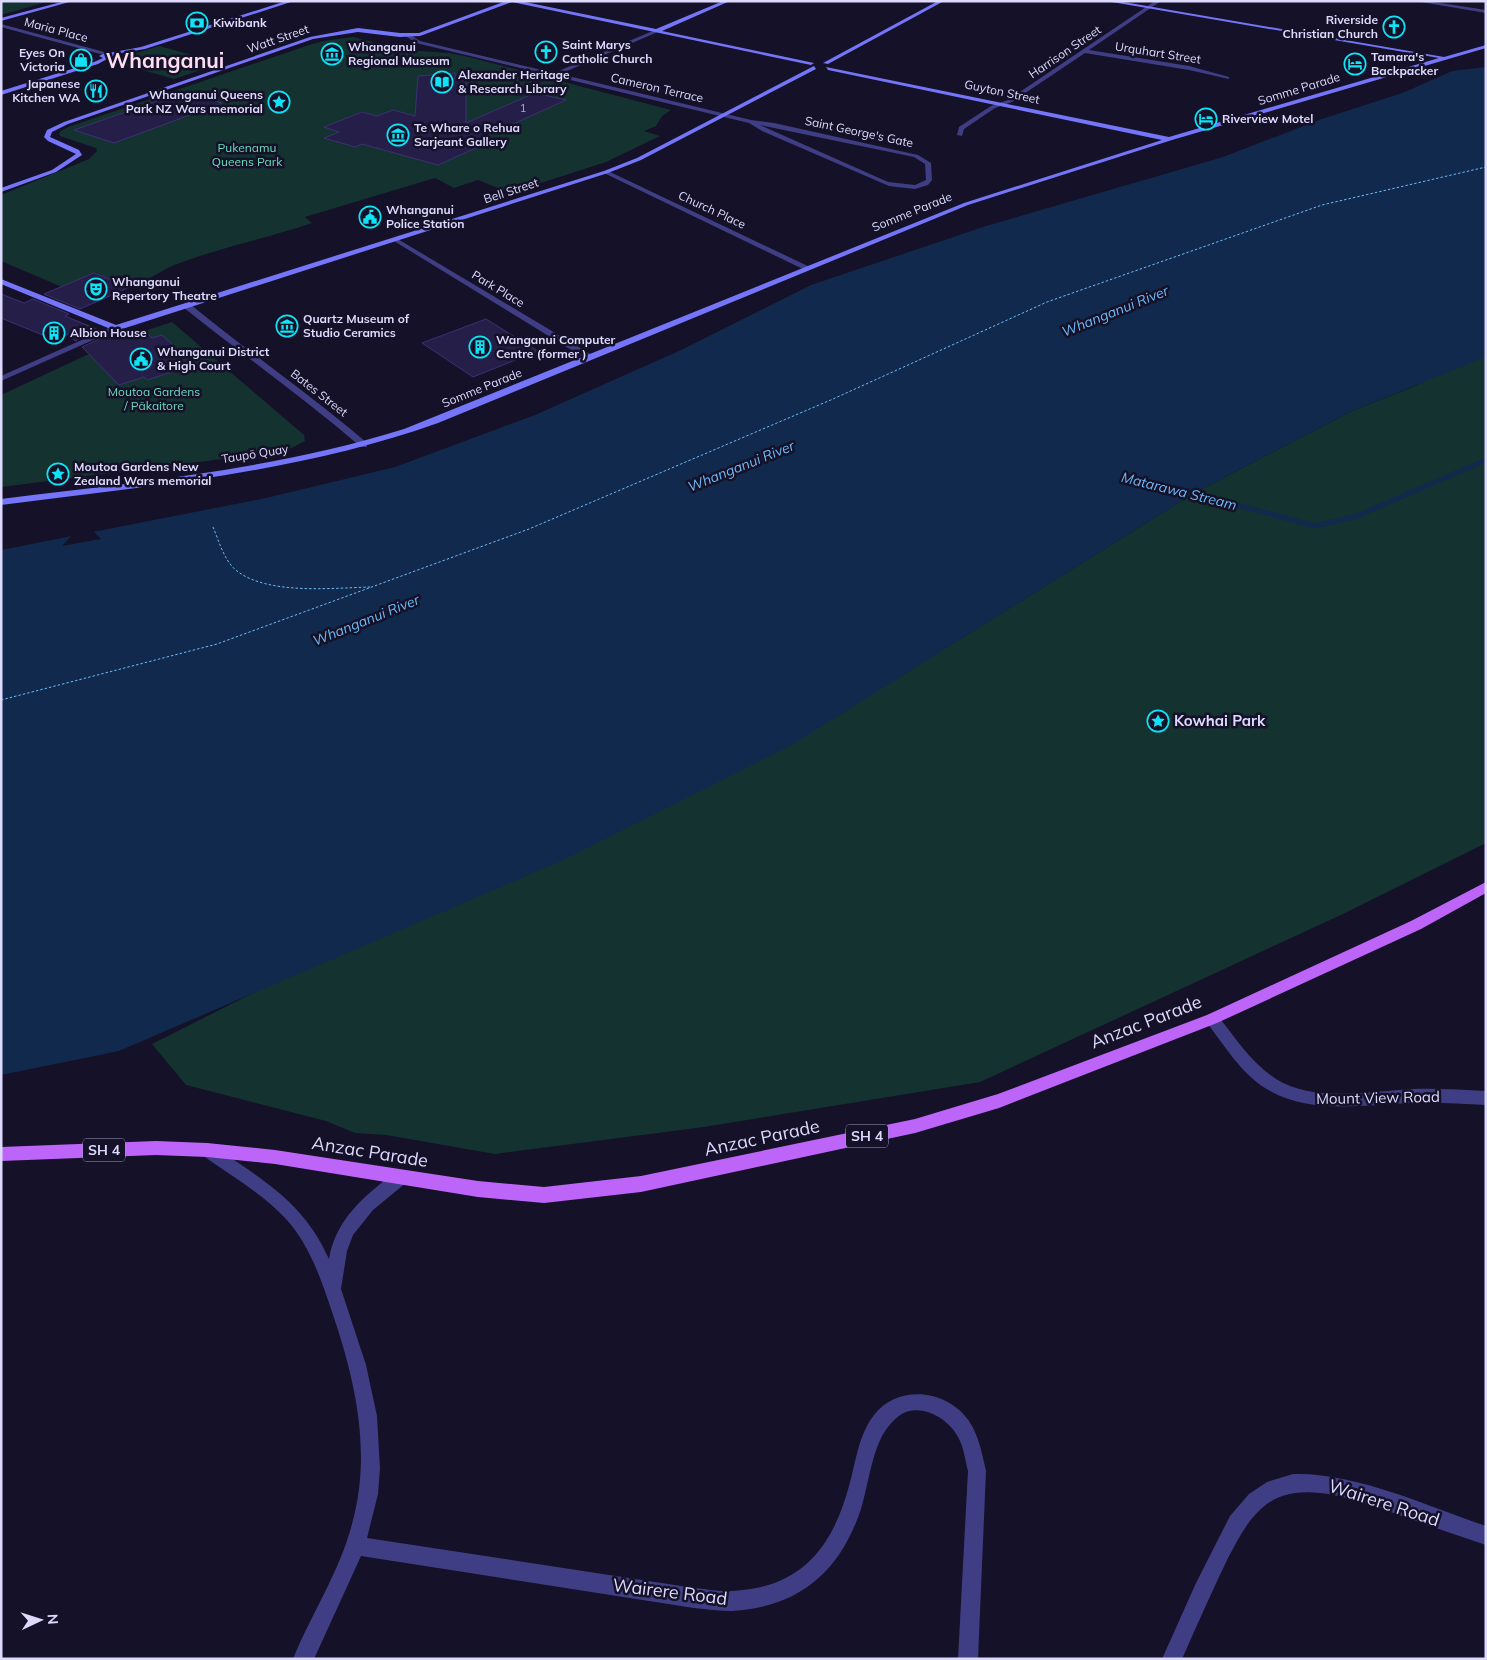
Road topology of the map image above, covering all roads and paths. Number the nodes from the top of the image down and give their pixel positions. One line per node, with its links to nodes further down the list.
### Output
1 (71, 1): 11 (street)
2 (292, 1): 18 (street)
3 (512, 1): 14 (street, Guyton Street); 15 (street)
4 (728, 1): 14 (street)
5 (942, 1): 20 (street)
6 (1108, 1): 9 (street)
7 (1159, 1): 9 (street, Harrison Street)
8 (1417, 1): 10 (street)
9 (1149, 8): 17 (street, Harrison Street); 19 (street)
10 (1486, 12)
11 (1, 20)
12 (1, 25): 18 (street, Maria Place)
13 (351, 30): 15 (street, Cameron Terrace); 31 (street, Watt Street)
14 (656, 32): 21 (street, Guyton Street); 22 (street)
15 (407, 35): 22 (street, Cameron Terrace)
16 (1486, 46): 19 (street, Somme Parade)
17 (1084, 51): 23 (street, Urquhart Street); 25 (street, Harrison Street)
18 (106, 56): 24 (street)
19 (1446, 58): 29 (street, Somme Parade)
20 (827, 65): 21 (street, Guyton Street); 25 (street, Guyton Street)
21 (812, 66): 26 (street, Bell Street)
22 (554, 75): 26 (street, Cameron Terrace)
23 (1227, 78)
24 (1, 93)
25 (1002, 104): 28 (street, Harrison Street); 29 (street, Guyton Street)
26 (724, 116): 27 (street, Saint George's Gate); 30 (street, Bell Street)
27 (751, 122): 27 (street, Saint George's Gate)
28 (960, 135)
29 (1170, 139): 33 (street, Somme Parade)
30 (606, 172): 32 (street, Bell Street); 33 (street, Church Place)
31 (1, 190)
32 (396, 240): 35 (street, Bell Street); 37 (street, Park Place)
33 (808, 268): 37 (street, Somme Parade)
34 (1, 281): 36 (street)
35 (187, 306): 36 (street, Bell Street); 39 (street, Bates Street)
36 (116, 328): 38 (street)
37 (589, 357): 39 (street, Somme Parade)
38 (1, 379)
39 (364, 446): 40 (street, Taupō Quay)
40 (1, 502)
41 (1486, 887): 42 (main road, Anzac Parade / SH 4)
42 (1212, 1019): 43 (street, Mount View Road); 46 (main road, Anzac Parade / SH 4)
43 (1486, 1098)
44 (207, 1150): 45 (main road, Anzac Parade / SH 4); 46 (main road, Anzac Parade / SH 4); 47 (street)
45 (1, 1154)
46 (401, 1178): 47 (street)
47 (333, 1289): 49 (street)
48 (1486, 1536): 52 (street, Wairere Road)
49 (355, 1546): 50 (street); 51 (street, Wairere Road)
50 (303, 1659)
51 (968, 1659)
52 (1172, 1659)

